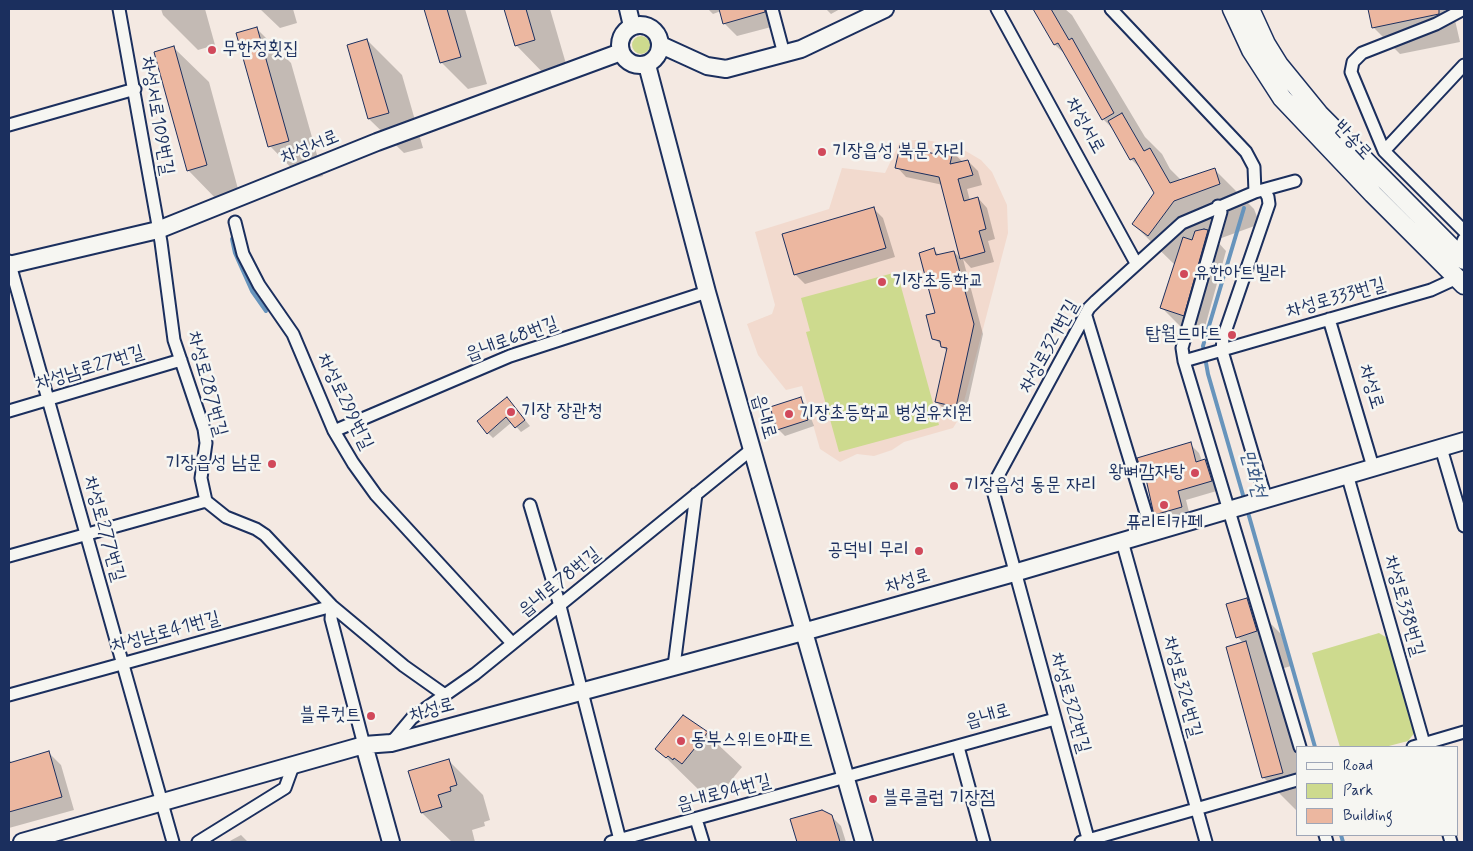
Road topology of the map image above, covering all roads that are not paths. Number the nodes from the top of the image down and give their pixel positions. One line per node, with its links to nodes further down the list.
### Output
1 (119, 9): 16 (street, 차성서로109번길)
2 (628, 9): 10 (main road)
3 (772, 9): 13 (street)
4 (885, 9): 13 (main road)
5 (997, 9): 26 (street, 차성서로)
6 (1111, 9): 20 (street)
7 (1232, 9): 28 (main road, 반송로)
8 (1250, 9): 25 (main road, 반송로)
9 (1464, 9): 18 (street)
10 (632, 26): 11 (main road); 12 (main road)
11 (660, 45): 13 (main road); 14 (main road)
12 (621, 52): 14 (main road); 23 (main road, 차성서로)
13 (784, 54)
14 (647, 65): 29 (main road, 읍내로)
15 (1464, 65): 18 (street)
16 (135, 89): 17 (street); 23 (street, 차성서로109번길)
17 (9, 125)
18 (1384, 152): 24 (street)
19 (1295, 181): 20 (street, 차성로321번길)
20 (1259, 191): 21 (street, 차성로321번길); 32 (street)
21 (1218, 206): 26 (street, 차성로321번길); 34 (street)
22 (235, 222): 37 (street, 차성로299번길)
23 (158, 230): 27 (main road, 차성서로); 33 (street, 차성로287번길)
24 (1464, 231)
25 (1462, 251)
26 (1136, 262): 30 (street, 차성로321번길)
27 (9, 264): 35 (street, 차성로277번길)
28 (1461, 281): 31 (street, 차성로333번길)
29 (707, 292): 37 (street, 읍내로68번길); 40 (main road, 읍내로)
30 (1086, 316): 49 (street); 53 (street, 차성로321번길)
31 (1329, 320): 32 (street, 차성로333번길); 41 (street, 차성로)
32 (1218, 352): 34 (street, 차성로333번길); 44 (street)
33 (181, 360): 35 (street, 차성남로27번길); 45 (street, 차성로287번길)
34 (1189, 360): 47 (street)
35 (48, 400): 36 (street, 차성남로27번길); 50 (street, 차성로277번길)
36 (9, 411)
37 (334, 431): 57 (street, 차성로299번길)
38 (1464, 442): 39 (main road)
39 (1441, 448): 41 (main road); 48 (street)
40 (752, 449): 43 (street, 읍내로78번길); 56 (main road, 읍내로)
41 (1373, 467): 42 (main road)
42 (1347, 474): 44 (main road); 68 (street, 차성로338번길)
43 (696, 494): 55 (street, 읍내로78번길); 59 (street)
44 (1264, 499): 47 (main road, 차성로)
45 (206, 501): 50 (street); 54 (street)
46 (530, 505): 55 (street)
47 (1232, 508): 49 (main road, 차성로); 67 (street)
48 (1464, 526)
49 (1152, 533): 51 (main road, 차성로)
50 (86, 535): 52 (street); 58 (street, 차성로277번길)
51 (1122, 541): 53 (main road, 차성로); 74 (street, 차성로326번길)
52 (9, 556)
53 (1014, 573): 56 (main road, 차성로); 63 (street, 차성로322번길)
54 (332, 606): 58 (street, 차성남로41번길); 61 (street); 66 (street)
55 (560, 606): 57 (street, 읍내로78번길); 60 (street)
56 (804, 632): 59 (main road, 차성로); 71 (main road, 읍내로)
57 (512, 643): 61 (street, 읍내로78번길)
58 (123, 663): 62 (street, 차성남로41번길); 73 (street, 차성로277번길)
59 (674, 666): 60 (main road, 차성로)
60 (582, 690): 65 (main road, 차성로); 76 (street)
61 (445, 694): 65 (street, 읍내로78번길)
62 (9, 695)
63 (1055, 719): 69 (street, 읍내로); 77 (street, 차성로322번길)
64 (1464, 732): 68 (street)
65 (391, 743): 66 (main road, 차성로)
66 (364, 746): 70 (main road, 차성로); 81 (main road)
67 (1300, 746)
68 (1420, 746)
69 (958, 747): 71 (street, 읍내로); 84 (street)
70 (293, 766): 73 (main road, 차성로); 80 (street)
71 (846, 779): 75 (street, 읍내로94번길); 83 (main road, 읍내로)
72 (1296, 780): 74 (street)
73 (162, 803): 78 (main road, 차성로); 79 (street)
74 (1196, 809): 77 (street); 85 (street, 차성로326번길)
75 (696, 819): 76 (street, 읍내로94번길); 82 (street)
76 (615, 841)
77 (1086, 841)
78 (22, 842)
79 (173, 842)
80 (198, 842)
81 (392, 842)
82 (703, 842)
83 (864, 842)
84 (984, 842)
85 (1206, 842)

